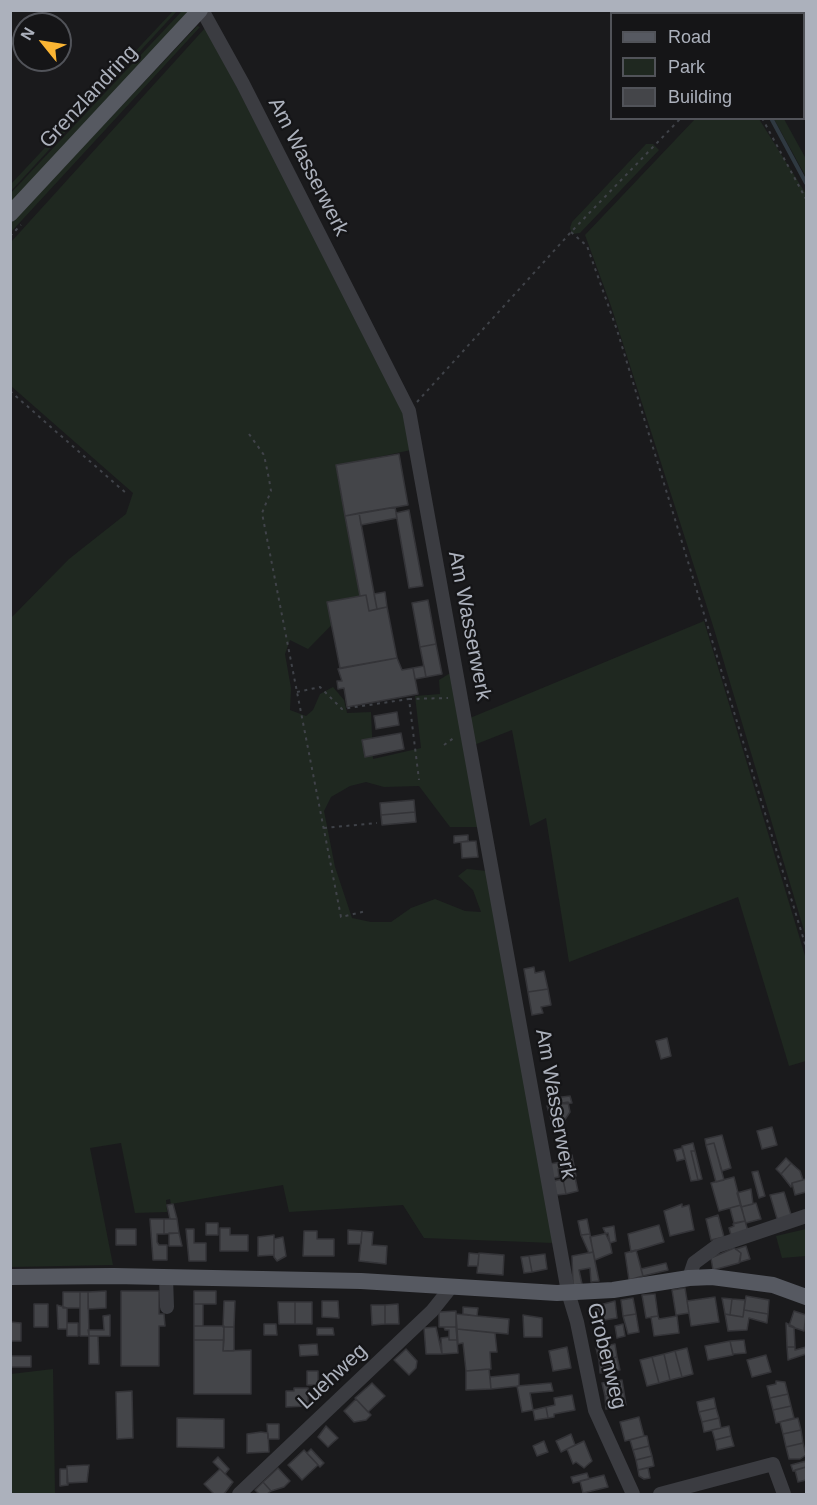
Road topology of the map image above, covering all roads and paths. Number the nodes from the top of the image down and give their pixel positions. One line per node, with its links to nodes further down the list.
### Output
1 (201, 10): 5 (main road, Grenzlandring); 8 (street, Am Wasserwerk)
2 (679, 120): 6 (path)
3 (763, 120): 4 (path)
4 (807, 199)
5 (10, 214)
6 (571, 232): 8 (path); 18 (path)
7 (10, 391): 10 (path)
8 (408, 411): 12 (street, Am Wasserwerk)
9 (249, 434): 11 (path)
10 (127, 494)
11 (297, 692): 13 (path); 16 (path)
12 (461, 698): 13 (path); 24 (street, Am Wasserwerk)
13 (409, 699): 14 (path)
14 (419, 780)
15 (377, 823): 16 (path)
16 (324, 828): 17 (path)
17 (366, 911)
18 (807, 947)
19 (807, 1216): 22 (street)
20 (10, 1277): 21 (main road)
21 (166, 1277): 23 (main road); 26 (street)
22 (689, 1278): 24 (main road); 25 (main road)
23 (452, 1286): 24 (main road); 27 (street, Luehweg)
24 (568, 1292): 28 (street, Grobenweg)
25 (807, 1296)
26 (167, 1307)
27 (239, 1494)
28 (633, 1494)
29 (660, 1494): 30 (street)
30 (784, 1494)

